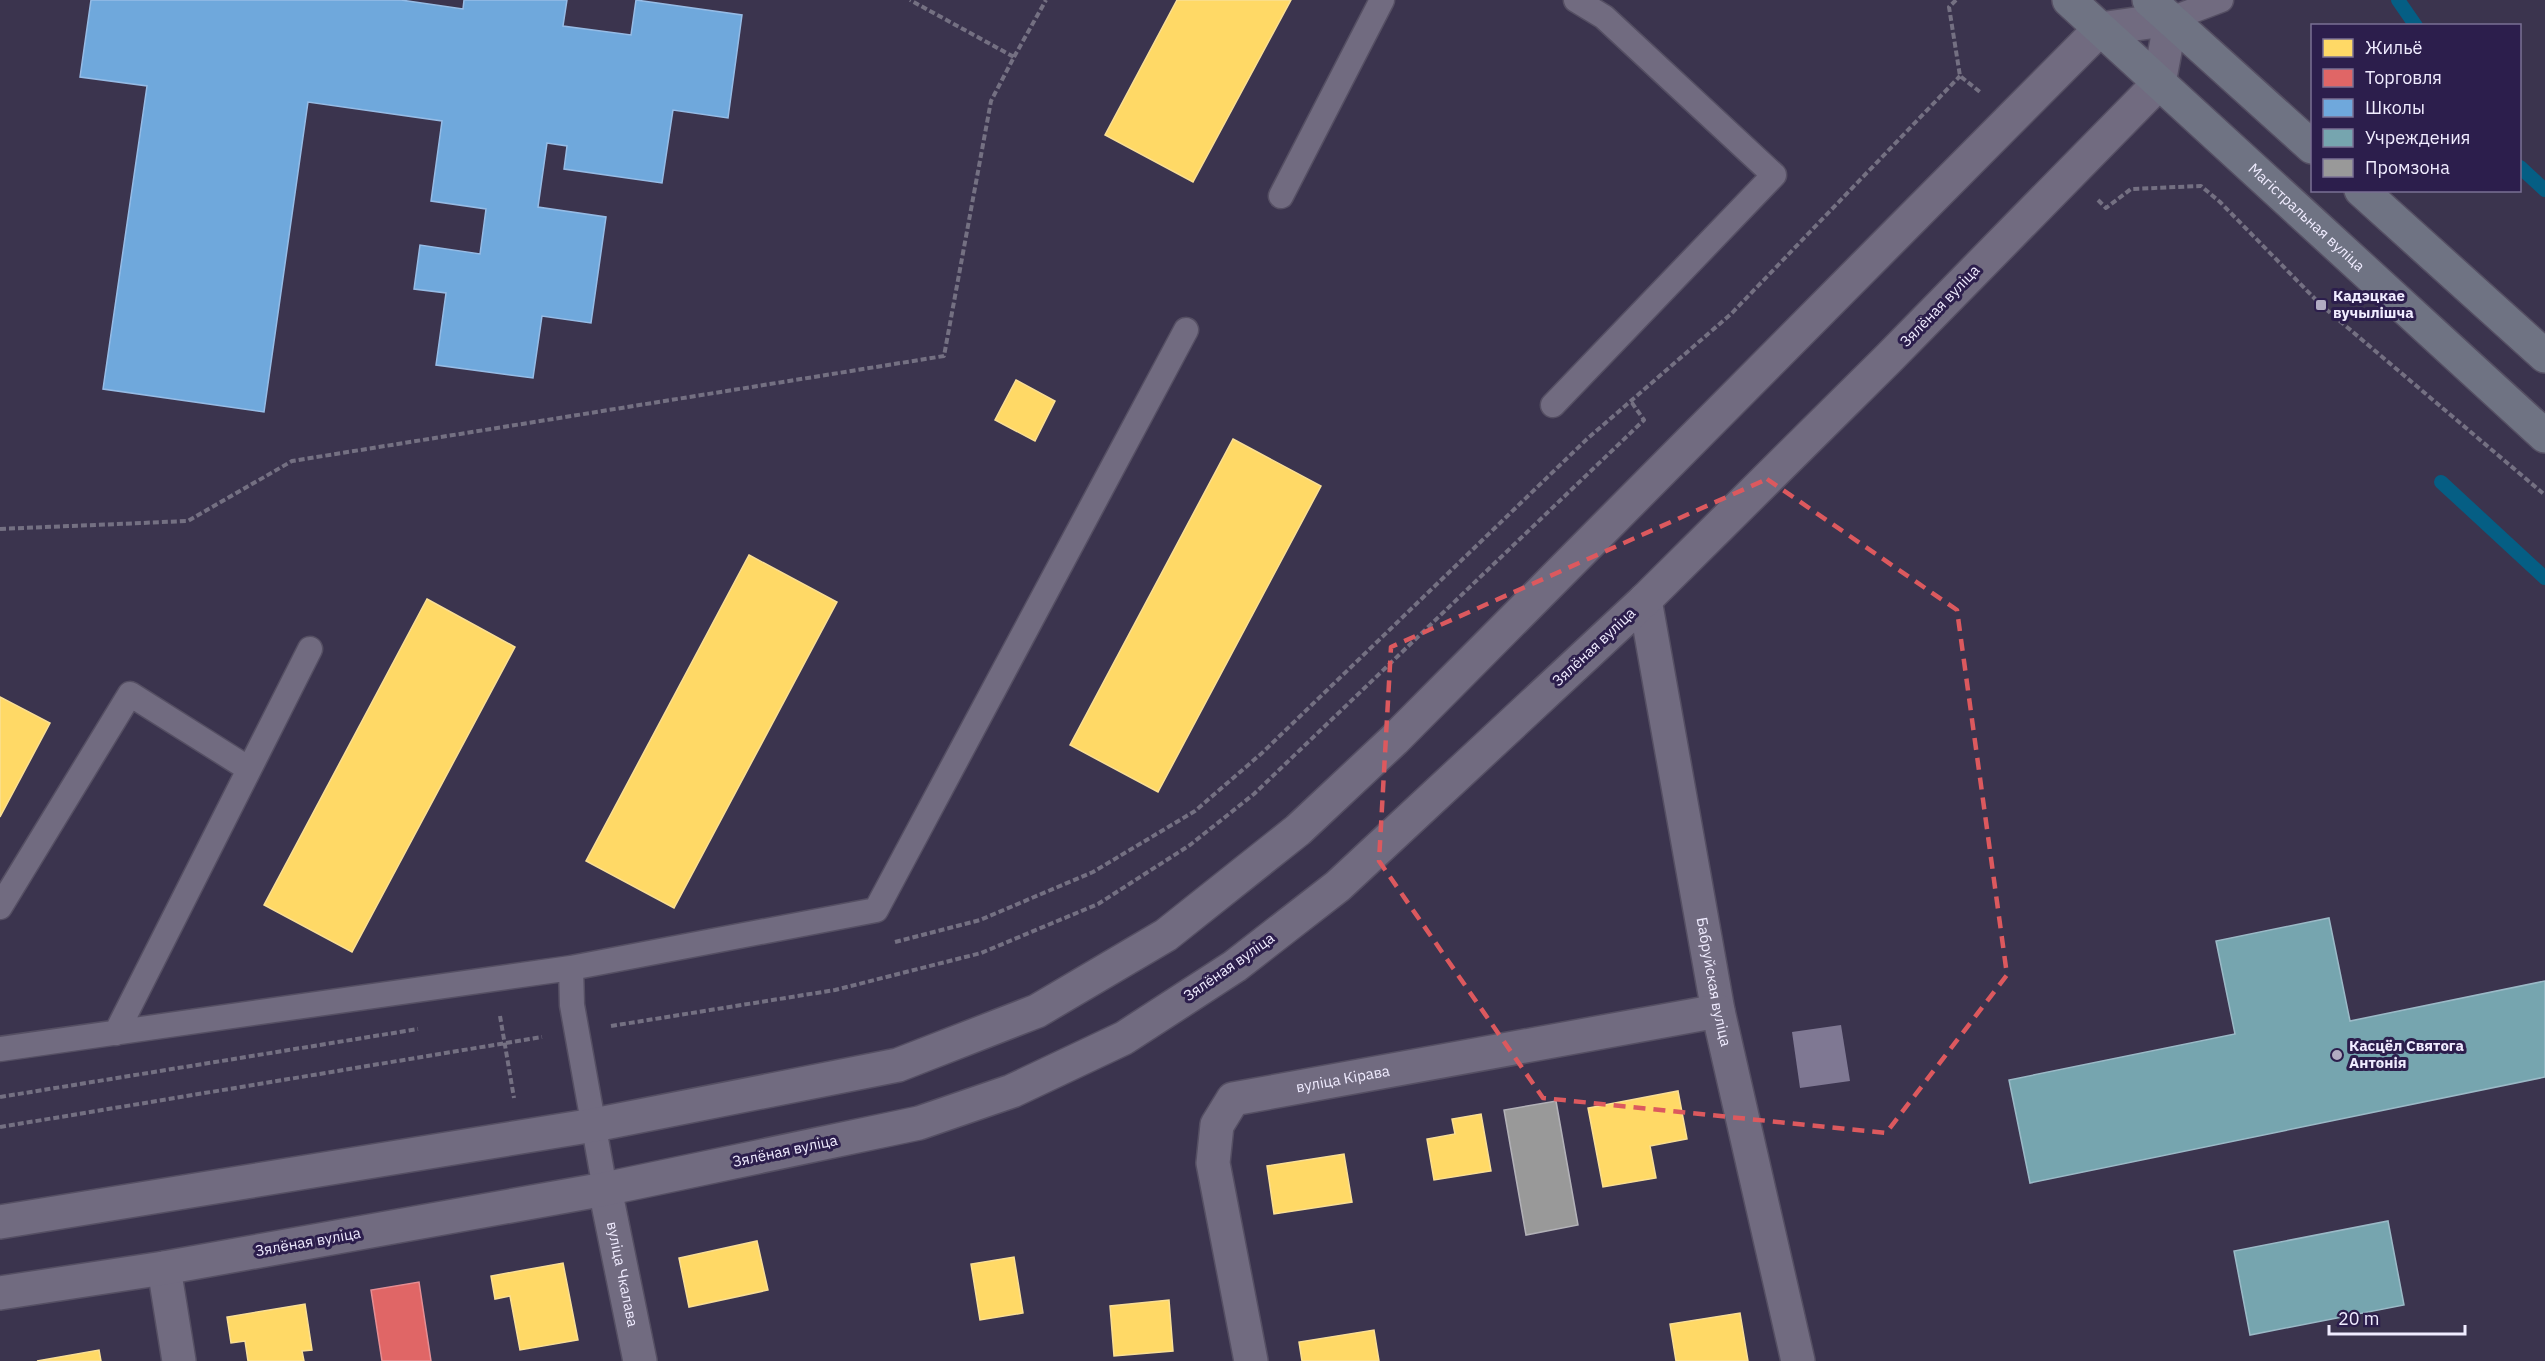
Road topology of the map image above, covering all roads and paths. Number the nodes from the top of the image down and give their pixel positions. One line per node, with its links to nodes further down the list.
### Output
1 (910, 0): 10 (path)
2 (1046, 0): 10 (path)
3 (1382, 0): 17 (lane)
4 (1576, 0): 20 (lane)
5 (1956, 0): 11 (path)
6 (2069, 0): 9 (main road, Магістральная вуліца)
7 (2221, 0): 8 (lane)
8 (2160, 10): 9 (street); 12 (street); 14 (main road)
9 (2100, 29): 12 (main road, Магістральная вуліца); 37 (street)
10 (1014, 57): 23 (path)
11 (1960, 76): 13 (path); 28 (path)
12 (2159, 83): 21 (main road, Магістральная вуліца); 24 (street, Зялёная вуліца)
13 (1987, 99)
14 (2311, 145)
15 (2363, 192): 19 (main road)
16 (2091, 193): 22 (path)
17 (1281, 196)
18 (1186, 330): 29 (lane)
19 (2545, 356)
20 (1553, 405)
21 (2545, 436)
22 (2545, 495)
23 (0, 529)
24 (1645, 600): 30 (street, Бабруйская вуліца); 38 (street, Зялёная вуліца)
25 (310, 650): 26 (lane)
26 (249, 769): 27 (lane); 34 (lane)
27 (0, 907)
28 (891, 943)
29 (571, 968): 34 (lane); 37 (lane)
30 (1718, 1011): 44 (street, вуліца Кірава); 45 (street, Бабруйская вуліца)
31 (510, 1014): 32 (path)
32 (488, 1018)
33 (419, 1029): 36 (path)
34 (116, 1033): 35 (lane)
35 (0, 1049)
36 (0, 1097)
37 (594, 1125): 38 (lane); 39 (street)
38 (605, 1189): 40 (street, Зялёная вуліца); 43 (street, вуліца Чкалава)
39 (0, 1222)
40 (164, 1268): 41 (street, Зялёная вуліца); 42 (street)
41 (0, 1293)
42 (179, 1361)
43 (640, 1361)
44 (1251, 1361)
45 (1798, 1361)

